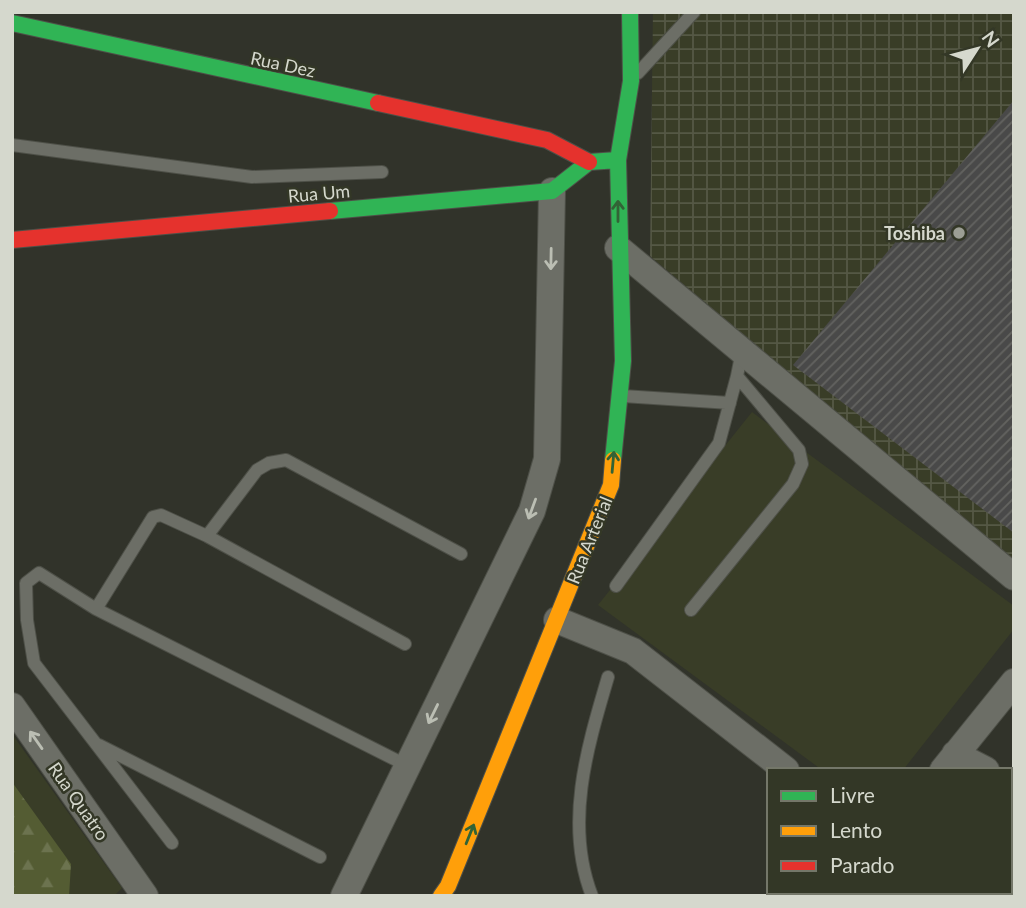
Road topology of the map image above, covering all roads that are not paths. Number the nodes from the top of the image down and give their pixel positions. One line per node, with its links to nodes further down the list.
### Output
1 (630, 12): 5 (street, Rua Arterial)
2 (694, 12): 5 (lane)
3 (49, 22): 4 (street, Rua Dez); 8 (street, Rua Dez)
4 (12, 23)
5 (631, 81): 7 (street, Rua Arterial)
6 (12, 145): 9 (lane)
7 (618, 160): 8 (street); 12 (street, Rua Arterial, one-way to 7)
8 (589, 162): 10 (street)
9 (382, 172)
10 (552, 191): 11 (street, Rua Um); 29 (street, one-way to 29)
11 (12, 240)
12 (618, 248): 13 (street); 14 (street, Rua Arterial)
13 (739, 363): 15 (lane); 18 (street); 21 (lane)
14 (619, 396): 15 (lane); 22 (street, Rua Arterial, one-way to 14)
15 (730, 403): 19 (lane)
16 (207, 536): 17 (lane); 20 (lane); 23 (lane)
17 (461, 554)
18 (1014, 577)
19 (616, 586)
20 (96, 609): 27 (lane); 29 (lane)
21 (691, 610)
22 (557, 620): 30 (street); 36 (street, Rua Arterial, one-way to 22)
23 (405, 645)
24 (608, 677): 37 (lane)
25 (1014, 682): 28 (street)
26 (12, 706): 34 (street, Rua Quatro, one-way to 26)
27 (96, 743): 32 (lane); 33 (lane)
28 (949, 762): 31 (street)
29 (408, 766): 35 (street)
30 (783, 768)
31 (977, 768)
32 (172, 843)
33 (320, 857)
34 (145, 896)
35 (344, 896)
36 (442, 896)
37 (592, 896)

